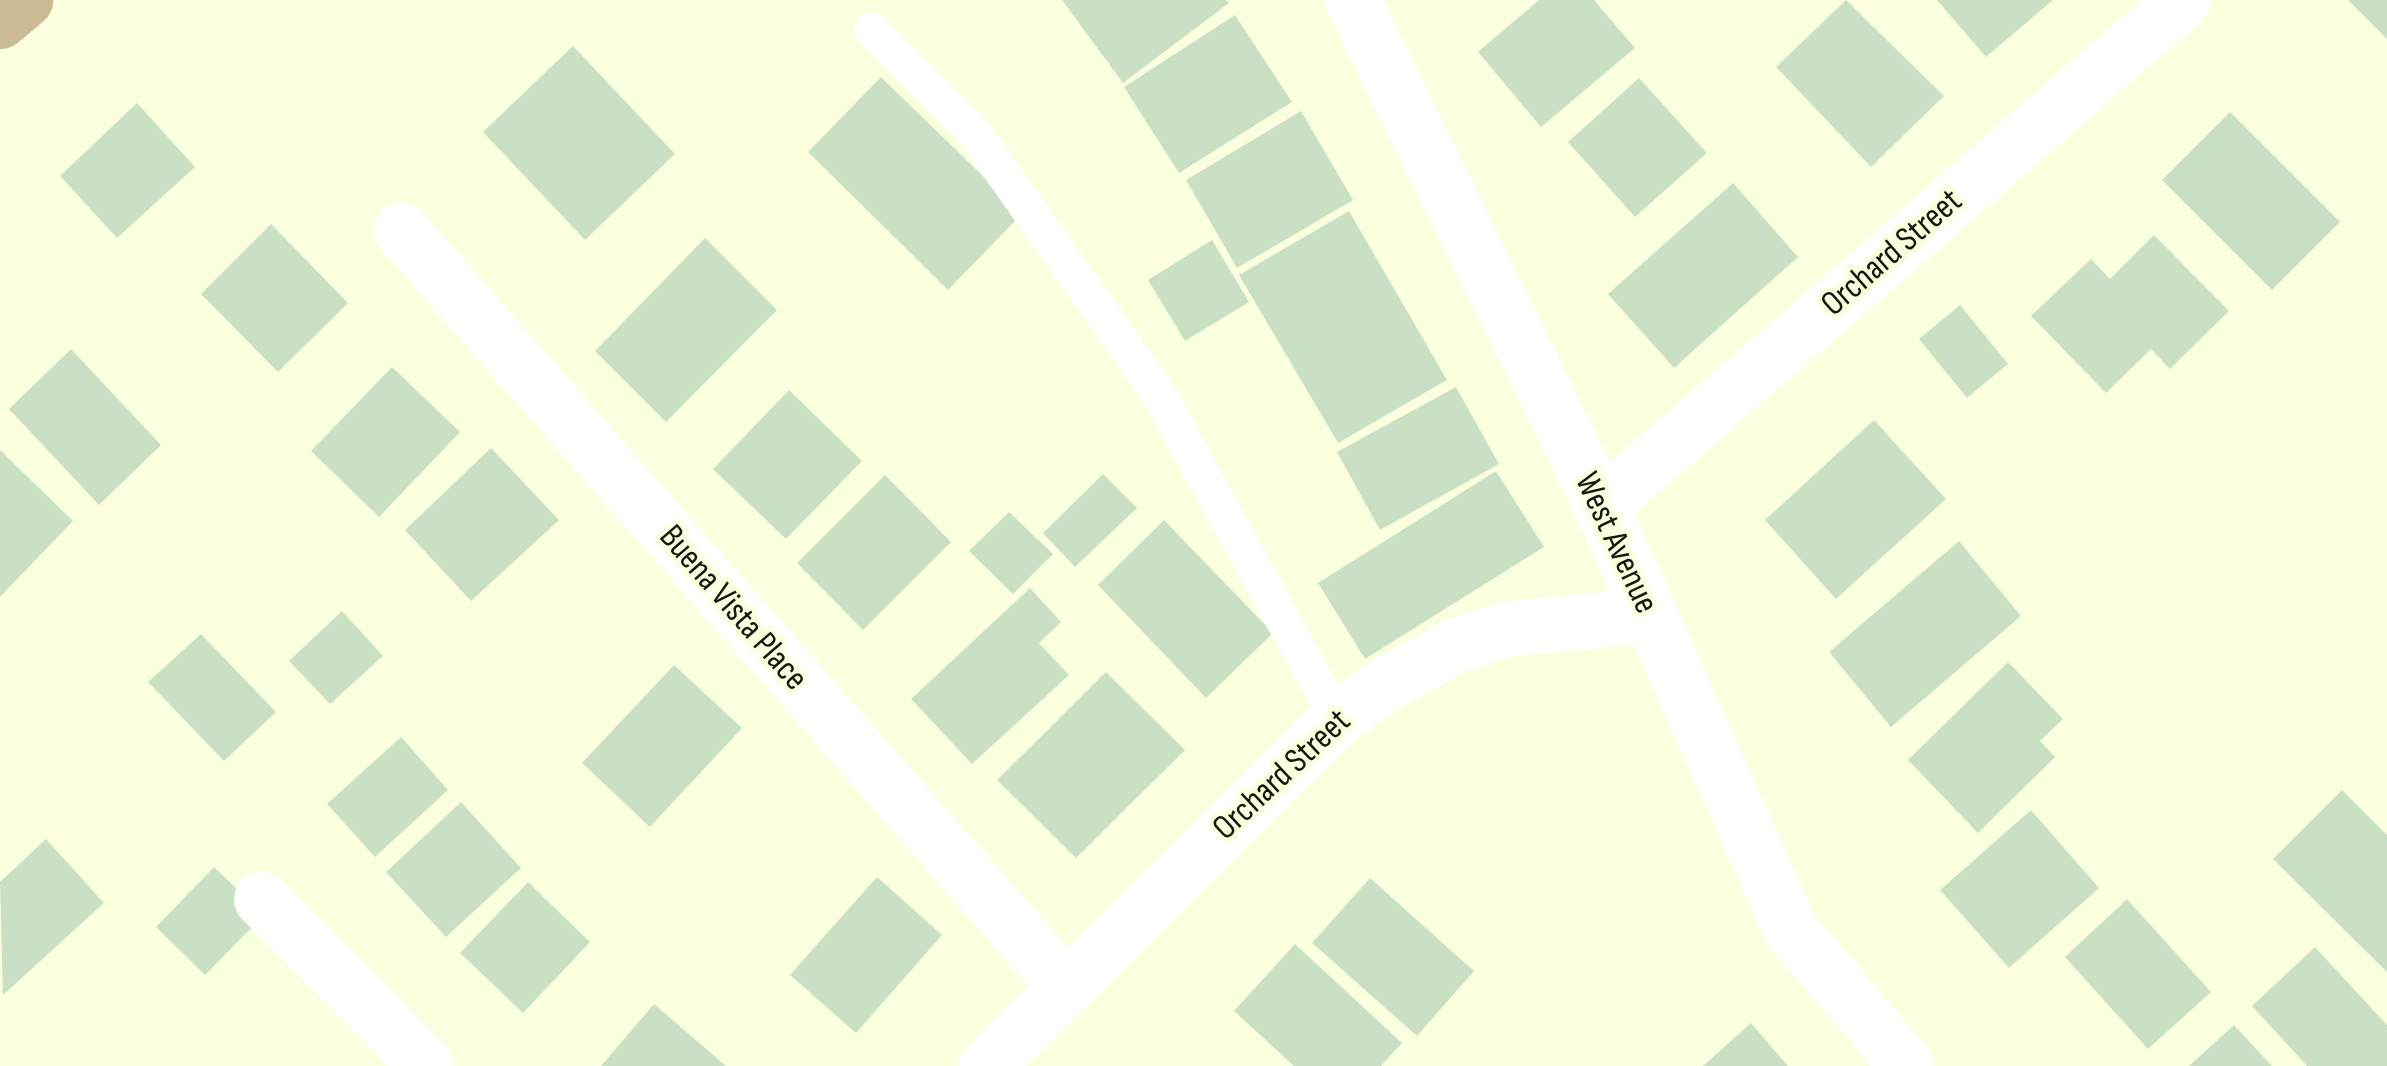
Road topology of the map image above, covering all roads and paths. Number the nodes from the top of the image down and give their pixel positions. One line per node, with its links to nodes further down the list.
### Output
1 (25, 0): 4 (main road)
2 (1352, 0): 7 (street, West Avenue)
3 (2183, 0): 7 (street, Orchard Street)
4 (0, 20)
5 (872, 30): 9 (lane)
6 (400, 230): 11 (street, Buena Vista Place)
7 (1601, 506): 8 (street, West Avenue)
8 (1650, 615): 9 (street, Orchard Street); 14 (street, West Avenue)
9 (1338, 719): 11 (street, Orchard Street)
10 (261, 899): 12 (street)
11 (1065, 986): 13 (street, Orchard Street)
12 (428, 1066)
13 (986, 1066)
14 (1908, 1066)

